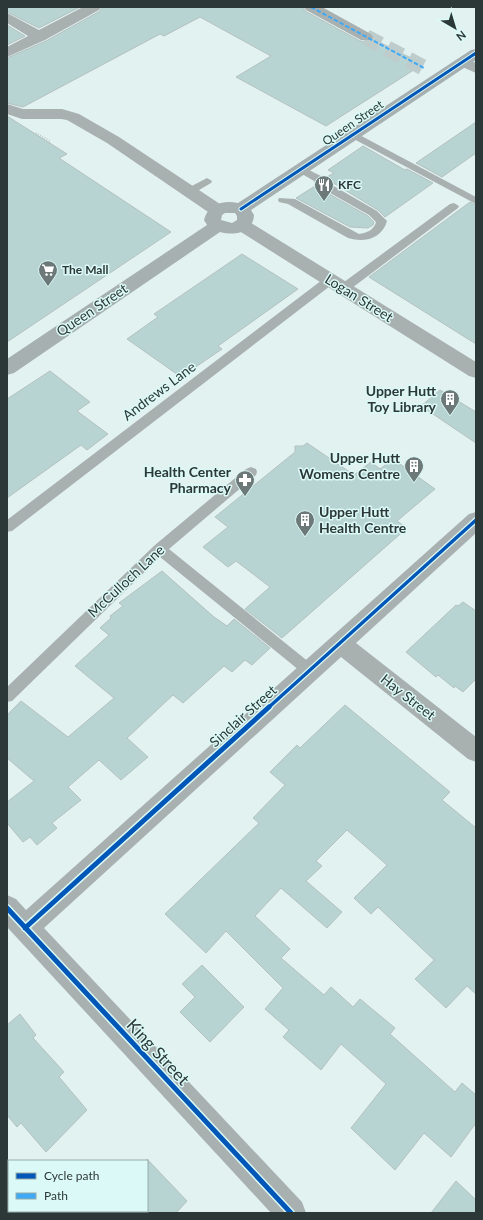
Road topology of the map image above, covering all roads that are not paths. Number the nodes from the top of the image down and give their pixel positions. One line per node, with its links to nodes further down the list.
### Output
1 (94, 7): 4 (street)
2 (312, 7): 5 (street)
3 (7, 16): 4 (street)
4 (40, 37): 6 (street)
5 (366, 37)
6 (7, 53)
7 (476, 53): 8 (street, Queen Street)
8 (469, 65): 10 (street, Queen Street)
9 (7, 109): 13 (street)
10 (354, 134): 11 (street, Queen Street); 15 (lane)
11 (301, 169): 14 (street, Queen Street); 14 (lane)
12 (207, 181): 13 (lane)
13 (190, 191): 18 (street)
14 (269, 191): 17 (street, Queen Street)
15 (476, 202)
16 (454, 206): 19 (lane, Andrews Lane)
17 (242, 217): 18 (street); 19 (street, Logan Street)
18 (217, 218): 20 (street, Queen Street)
19 (337, 284): 21 (street, Logan Street); 24 (lane, Andrews Lane)
20 (7, 368)
21 (476, 371)
22 (250, 472): 25 (lane, McCulloch Lane)
23 (476, 520): 26 (street, Sinclair Street)
24 (7, 527)
25 (160, 549): 27 (lane); 28 (lane, McCulloch Lane)
26 (340, 643): 27 (street, Sinclair Street); 29 (street, Hay Street)
27 (310, 670): 31 (street, Sinclair Street)
28 (7, 696)
29 (476, 751)
30 (7, 908): 31 (street, King Street)
31 (25, 928): 32 (street, King Street)
32 (291, 1213)

